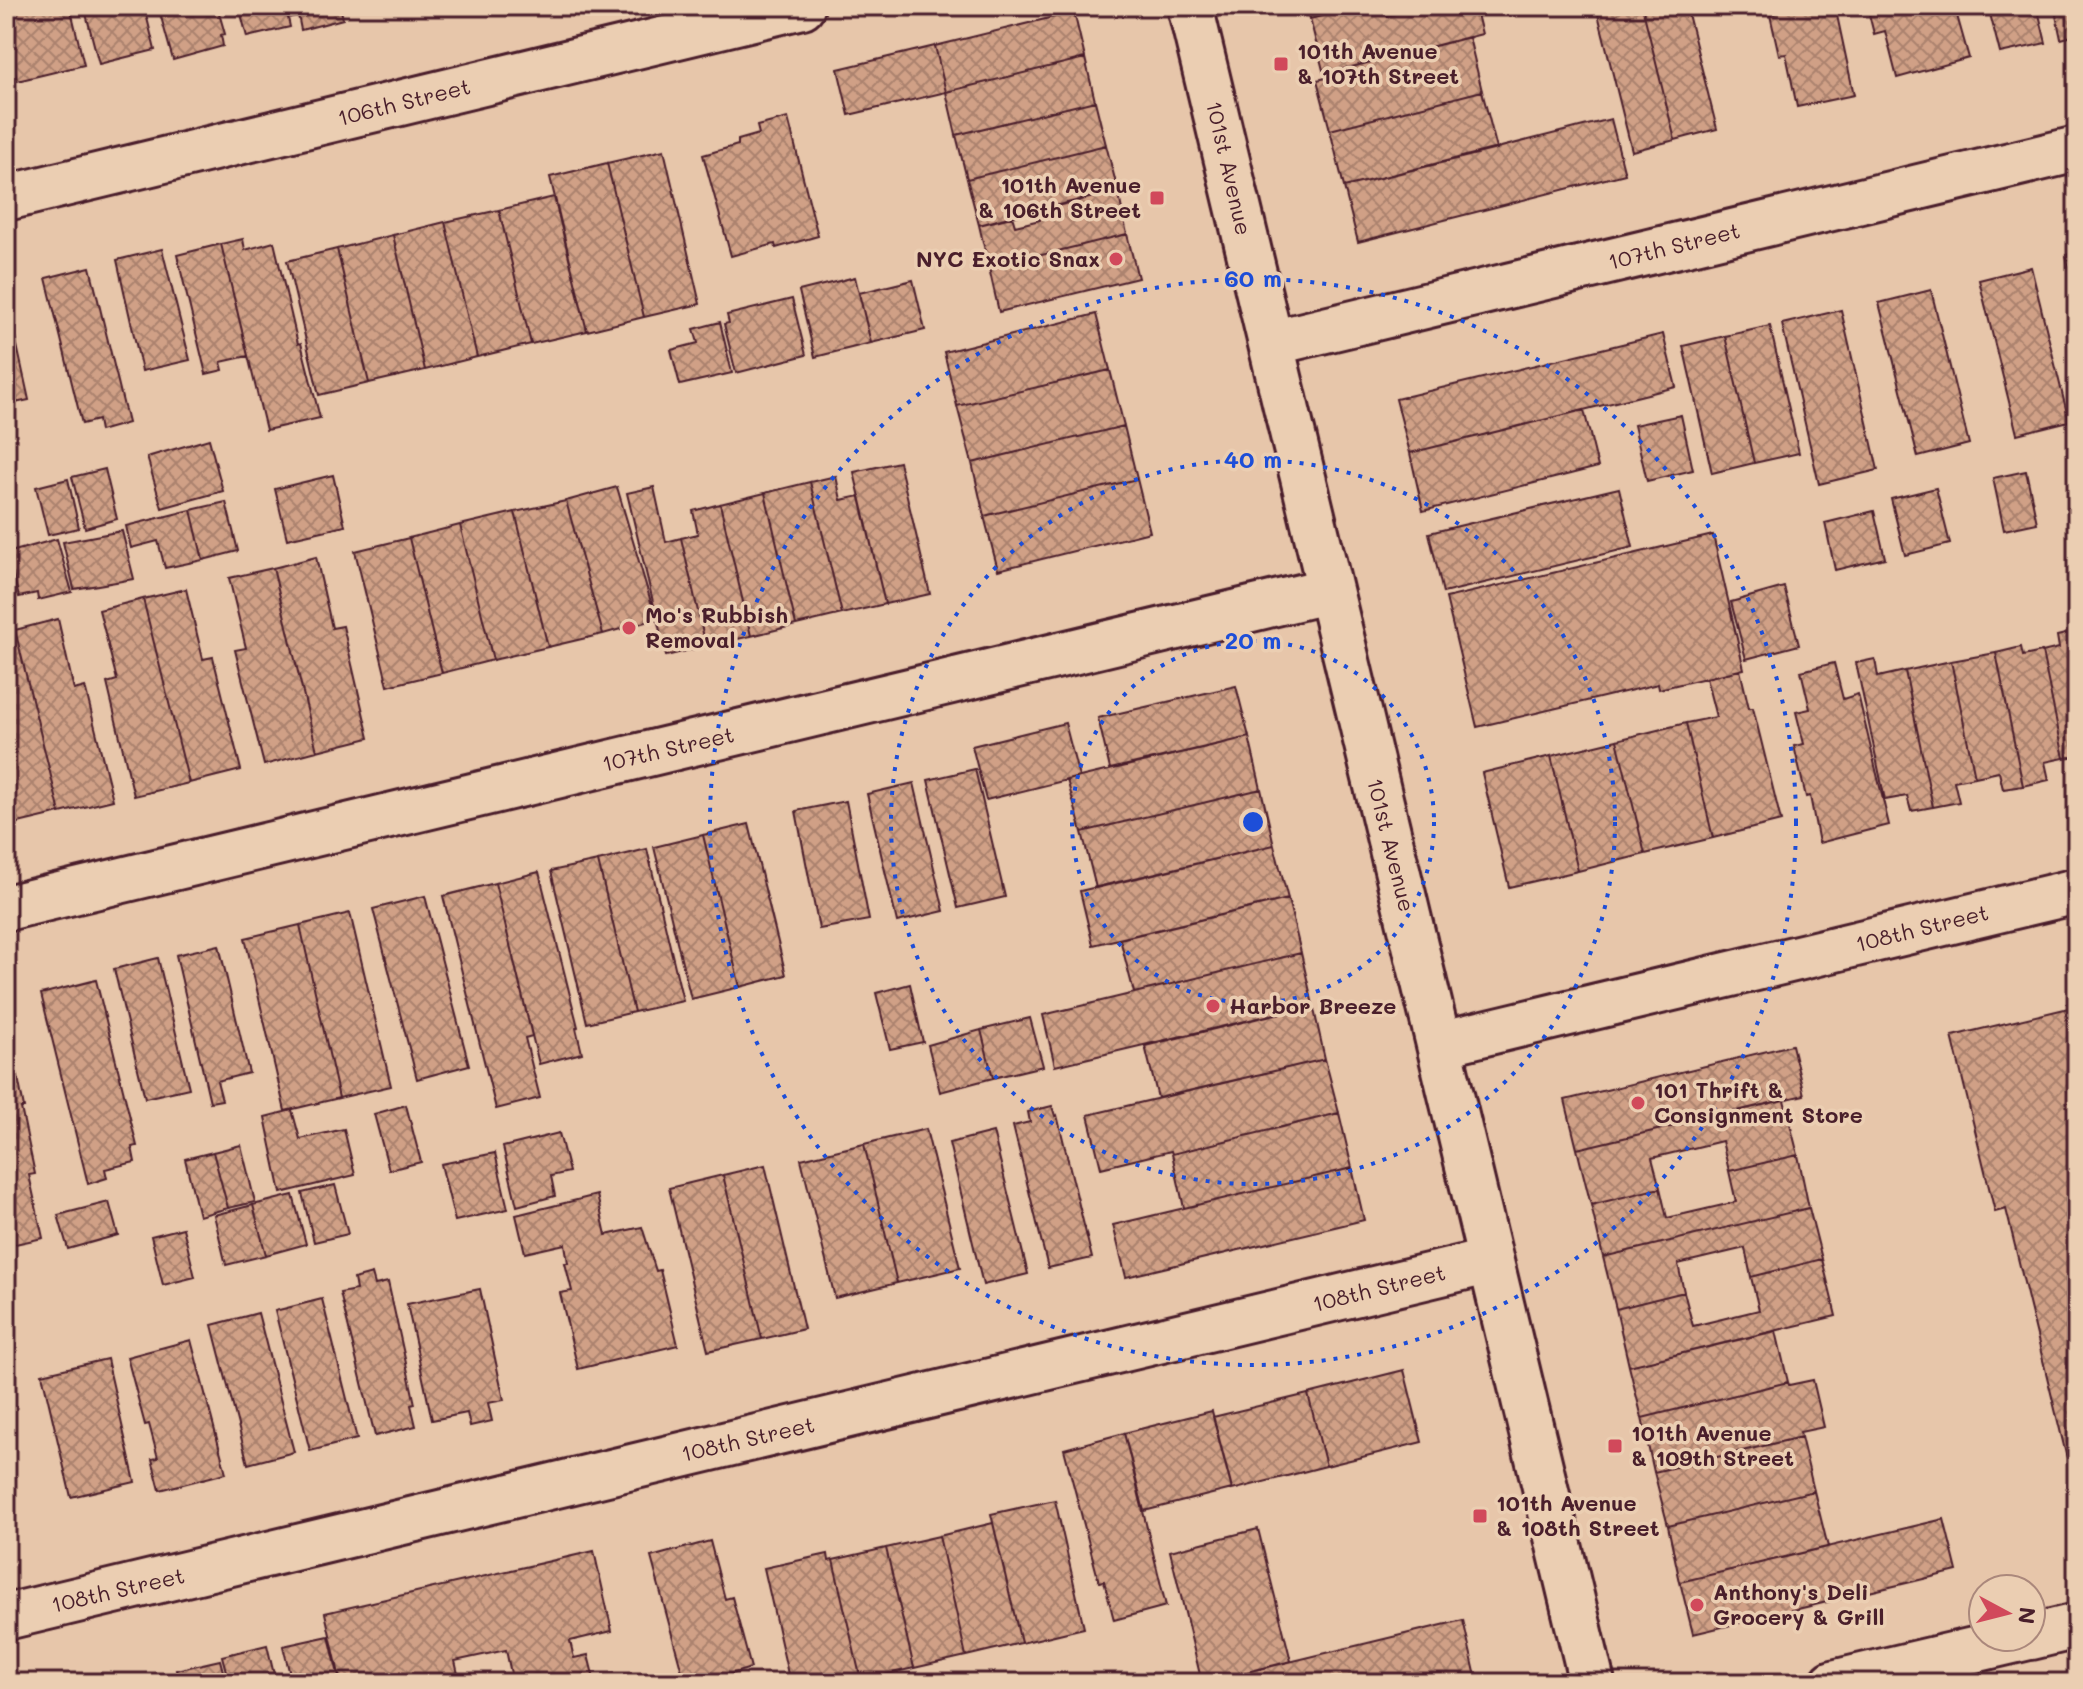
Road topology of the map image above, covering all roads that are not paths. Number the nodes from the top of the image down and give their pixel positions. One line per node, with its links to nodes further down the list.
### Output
1 (802, 6): 4 (street, 106th Street)
2 (1190, 6): 5 (street, 101st Avenue)
3 (2077, 149): 5 (street, 107th Street)
4 (6, 198)
5 (1271, 343): 6 (street, 101st Avenue)
6 (1330, 590): 8 (street, 107th Street); 9 (street, 101st Avenue)
7 (2077, 891): 9 (street, 108th Street)
8 (6, 908)
9 (1439, 1044): 10 (street, 101st Avenue)
10 (1491, 1261): 11 (street, 108th Street); 15 (street, 101st Avenue)
11 (6, 1617)
12 (2077, 1626): 13 (street)
13 (2047, 1633)
14 (1967, 1652): 16 (street)
15 (1592, 1683)
16 (1833, 1683)

